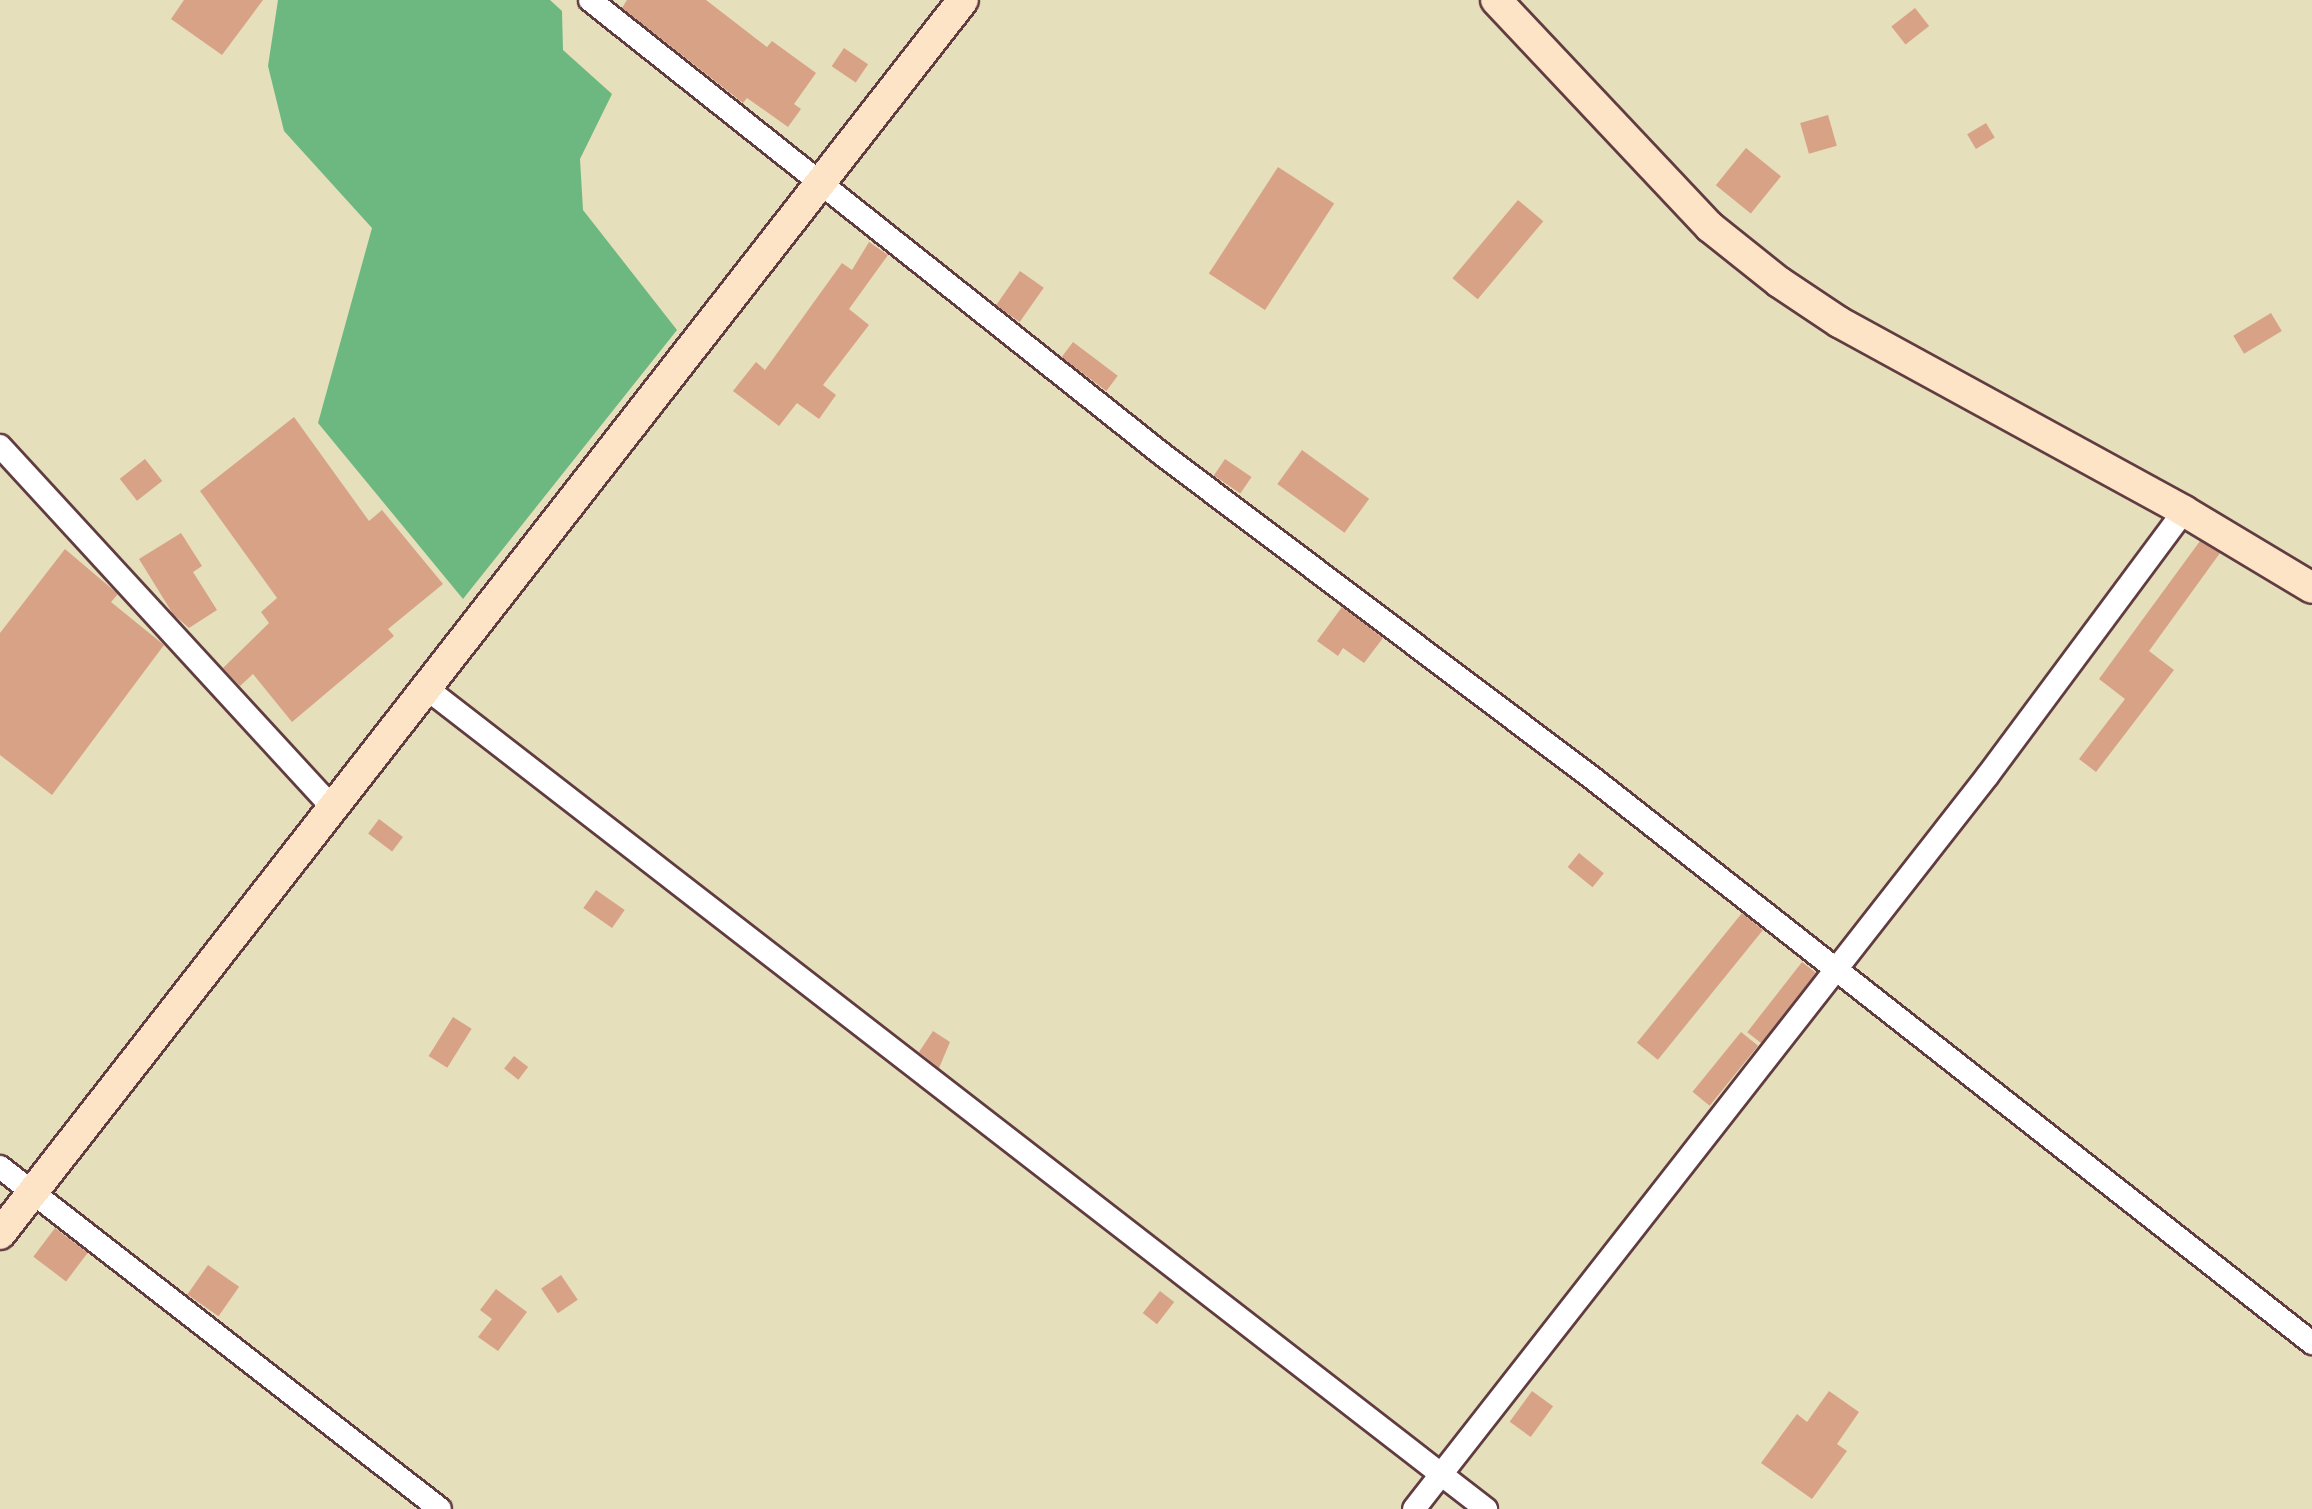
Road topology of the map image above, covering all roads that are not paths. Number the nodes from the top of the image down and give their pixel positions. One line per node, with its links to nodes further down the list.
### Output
1 (590, 0): 4 (street)
2 (963, 0): 4 (street)
3 (1496, 0): 6 (street)
4 (821, 184): 8 (street); 10 (street)
5 (0, 446): 9 (street)
6 (2184, 511): 7 (street); 10 (street)
7 (2312, 588)
8 (426, 688): 9 (street); 15 (street)
9 (332, 807): 12 (street)
10 (1832, 971): 14 (street); 15 (street)
11 (0, 1167): 12 (street)
12 (32, 1192): 13 (street); 16 (street)
13 (0, 1234)
14 (2312, 1343)
15 (1441, 1474): 17 (street); 18 (street)
16 (440, 1509)
17 (1414, 1509)
18 (1486, 1509)

